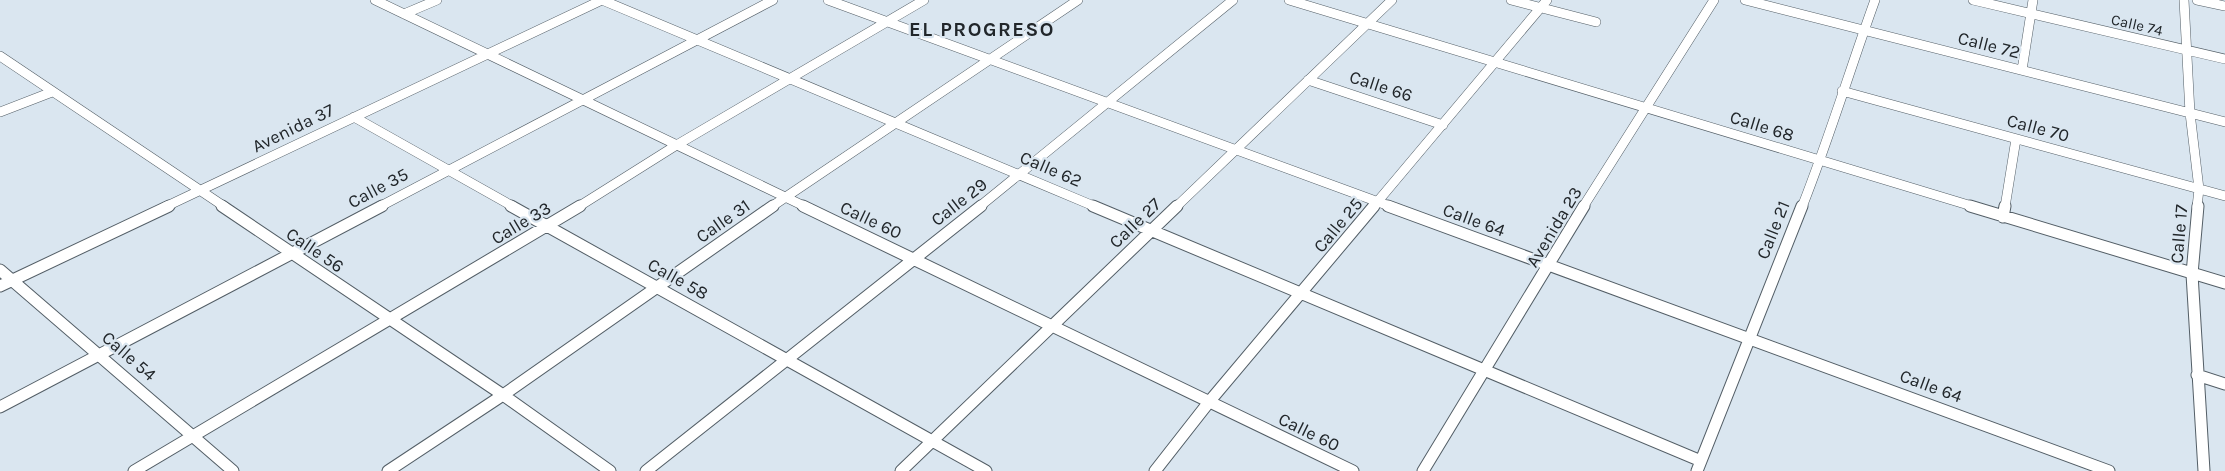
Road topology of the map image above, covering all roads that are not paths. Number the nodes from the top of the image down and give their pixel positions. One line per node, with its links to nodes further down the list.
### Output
1 (375, 0): 21 (street, Calle 60)
2 (437, 0): 21 (street)
3 (602, 0): 27 (street, Calle 62); 29 (street, Avenida 37)
4 (773, 0): 27 (street, Calle 35)
5 (828, 0): 23 (street, Calle 64)
6 (924, 0): 23 (street, Calle 33)
7 (1078, 0): 32 (street, Calle 31)
8 (1233, 0): 40 (street, Calle 29)
9 (1289, 0): 25 (street, Calle 68)
10 (1392, 0): 25 (street, Calle 27)
11 (1511, 0): 19 (street)
12 (1714, 0): 41 (street, Avenida 23)
13 (1745, 0): 26 (street, Calle 72)
14 (1875, 0): 26 (street, Calle 21)
15 (1973, 0): 22 (street, Calle 74)
16 (2033, 0): 22 (street)
17 (2184, 0): 28 (street, Calle 17)
18 (2197, 0): 20 (street)
19 (1544, 4): 24 (street); 33 (street, Calle 25)
20 (2225, 6)
21 (404, 14): 29 (street, Calle 60)
22 (2031, 14): 28 (street, Calle 74); 34 (street)
23 (887, 22): 32 (street, Calle 64); 35 (street, Calle 33)
24 (1596, 22)
25 (1368, 23): 33 (street, Calle 68); 36 (street, Calle 27)
26 (1863, 30): 34 (street, Calle 72); 37 (street, Calle 21)
27 (697, 39): 35 (street, Calle 62); 39 (street, Calle 35)
28 (2186, 50): 31 (street, Calle 74); 43 (street, Calle 17)
29 (487, 55): 39 (street, Calle 60); 44 (street, Avenida 37)
30 (0, 56): 38 (street, Calle 56)
31 (2225, 59)
32 (990, 60): 40 (street, Calle 64); 46 (street, Calle 31)
33 (1493, 63): 41 (street, Calle 68); 47 (street, Calle 25)
34 (2022, 70): 43 (street, Calle 72)
35 (791, 78): 46 (street, Calle 62); 49 (street, Calle 33)
36 (1308, 80): 47 (street, Calle 66); 50 (street, Calle 27)
37 (1842, 91): 48 (street, Calle 70); 51 (street, Calle 21)
38 (52, 92): 42 (street); 55 (street, Calle 56)
39 (582, 100): 49 (street, Calle 60); 52 (street, Calle 35)
40 (1106, 103): 50 (street, Calle 64); 53 (street, Calle 29)
41 (1644, 108): 51 (street, Calle 68); 64 (street, Avenida 23)
42 (0, 112)
43 (2190, 113): 45 (street, Calle 72); 54 (street, Calle 17)
44 (354, 117): 52 (street, Calle 58); 55 (street, Avenida 37)
45 (2225, 122)
46 (895, 123): 53 (street, Calle 62); 57 (street, Calle 31)
47 (1443, 125): 58 (street, Calle 25)
48 (2016, 139): 54 (street, Calle 70); 59 (street)
49 (675, 146): 57 (street, Calle 60); 60 (street, Calle 33)
50 (1234, 151): 58 (street, Calle 64); 61 (street, Calle 27)
51 (1820, 161): 59 (street, Calle 68); 74 (street, Calle 21)
52 (449, 169): 60 (street, Calle 58); 62 (street, Calle 35)
53 (1021, 174): 61 (street, Calle 62); 63 (street, Calle 29)
54 (2199, 189): 56 (street, Calle 70); 66 (street, Calle 17)
55 (199, 191): 62 (street, Calle 56); 67 (street, Avenida 37)
56 (2225, 196)
57 (784, 198): 63 (street, Calle 60); 70 (street, Calle 31)
58 (1377, 204): 64 (street, Calle 64); 71 (street, Calle 25)
59 (2003, 217): 66 (street, Calle 68)
60 (547, 227): 70 (street, Calle 58); 72 (street, Calle 33)
61 (1152, 230): 71 (street, Calle 62); 73 (street, Calle 27)
62 (291, 254): 72 (street, Calle 56); 75 (street, Calle 35)
63 (915, 258): 73 (street, Calle 60); 76 (street, Calle 29)
64 (1549, 266): 74 (street, Calle 64); 77 (street, Avenida 23)
65 (0, 270): 67 (street, Calle 54)
66 (2192, 274): 68 (street, Calle 68); 78 (street, Calle 17)
67 (12, 280): 69 (street, Avenida 37); 75 (street, Calle 54)
68 (2225, 283)
69 (0, 286)
70 (656, 287): 76 (street, Calle 58); 80 (street, Calle 31)
71 (1303, 293): 77 (street, Calle 62); 81 (street, Calle 25)
72 (388, 320): 80 (street, Calle 56); 83 (street, Calle 33)
73 (1053, 325): 81 (street, Calle 60); 84 (street, Calle 27)
74 (1749, 339): 85 (street, Calle 21); 96 (street, Calle 64)
75 (99, 354): 82 (street, Calle 35); 83 (street, Calle 54)
76 (788, 361): 84 (street, Calle 58); 90 (street, Calle 29)
77 (1485, 371): 85 (street, Calle 62); 95 (street, Avenida 23)
78 (2197, 375): 79 (street); 97 (street, Calle 17)
79 (2225, 384)
80 (503, 396): 88 (street, Calle 31); 89 (street, Calle 56)
81 (1209, 402): 93 (street, Calle 25); 94 (street, Calle 60)
82 (0, 407)
83 (192, 436): 86 (street, Calle 33); 87 (street, Calle 54)
84 (933, 441): 91 (street, Calle 27); 92 (street, Calle 58)
85 (1699, 466)
86 (134, 471)
87 (233, 471)
88 (388, 471)
89 (610, 471)
90 (646, 471)
91 (901, 471)
92 (986, 471)
93 (1155, 471)
94 (1353, 471)
95 (1423, 471)
96 (2109, 471)
97 (2204, 471)

